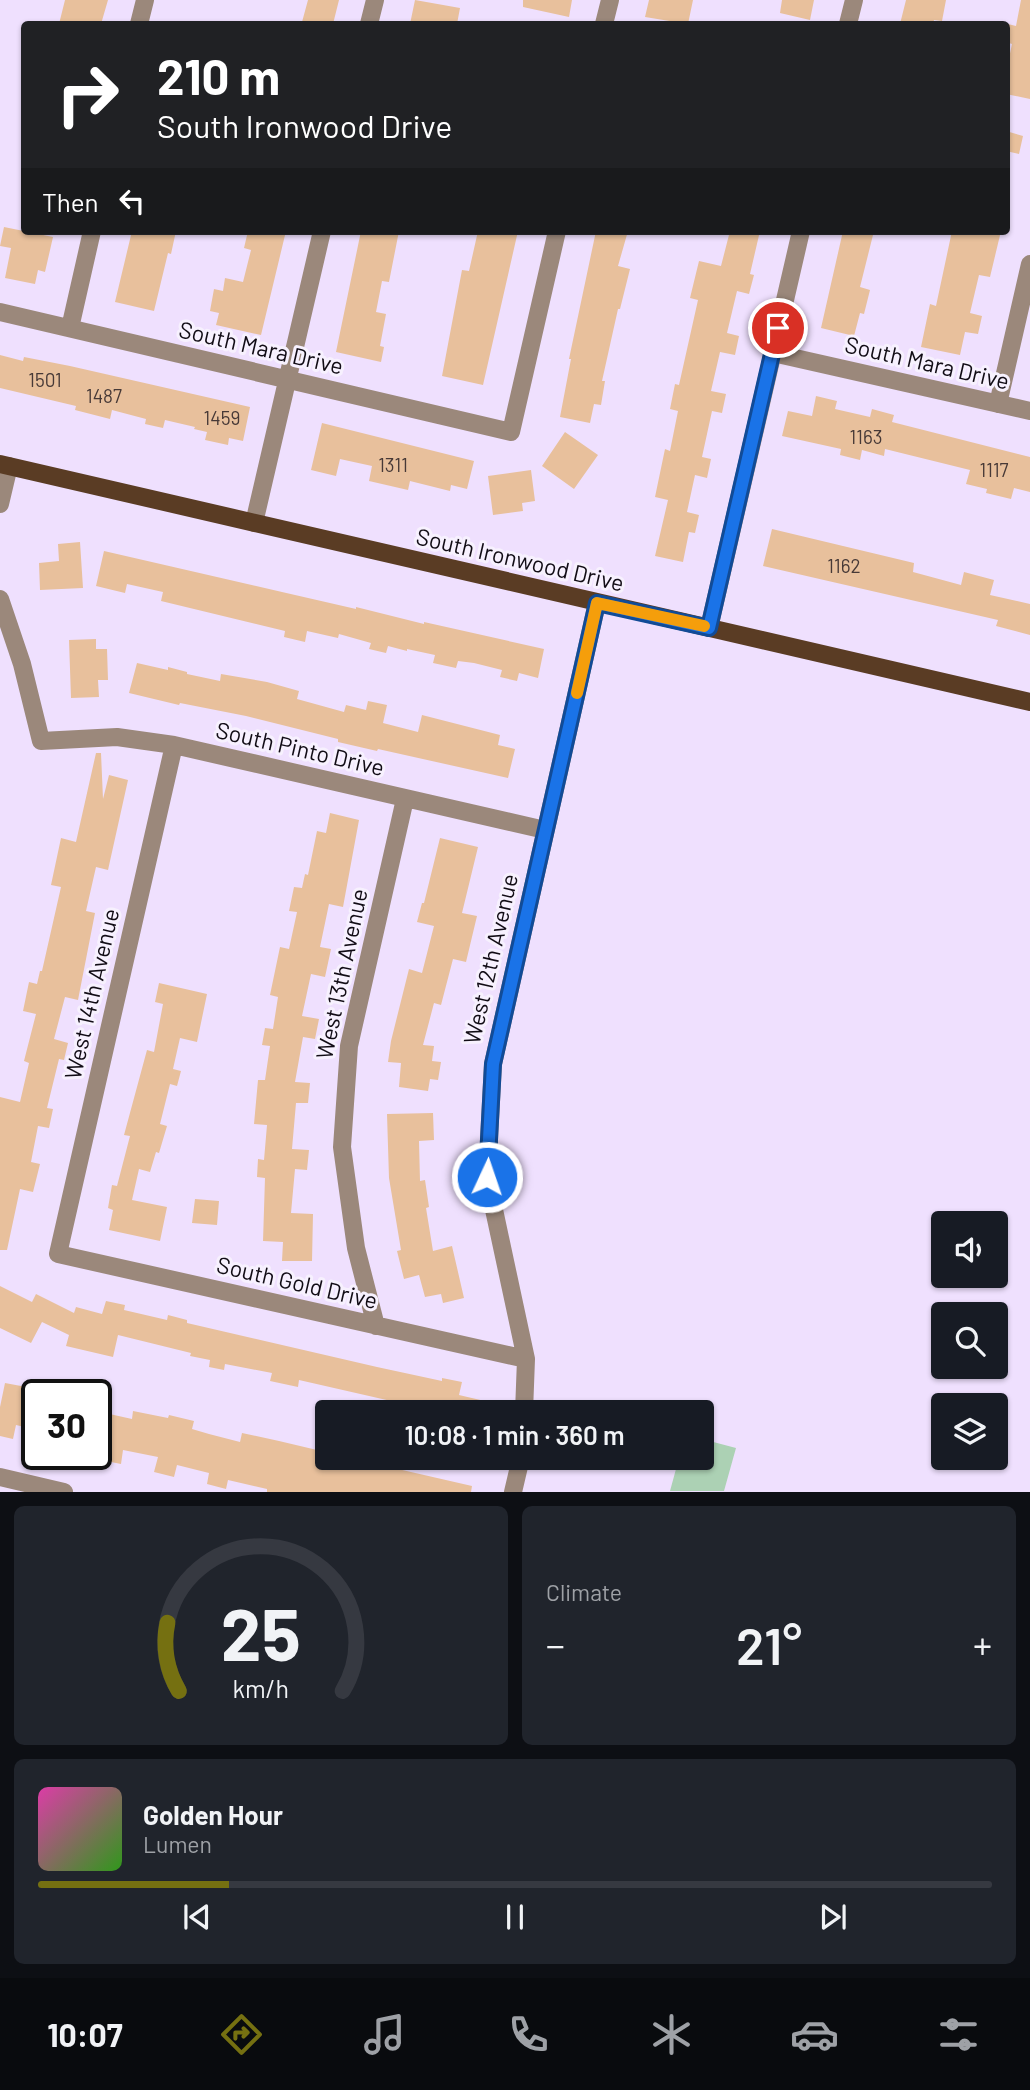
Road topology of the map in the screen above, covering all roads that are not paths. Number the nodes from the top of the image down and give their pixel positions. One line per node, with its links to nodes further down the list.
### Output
1 (145, 0): 5 (street)
2 (374, 0): 6 (street)
3 (610, 0): 7 (street)
4 (854, 0): 8 (street)
5 (140, 21)
6 (370, 21)
7 (605, 21)
8 (849, 21)
9 (91, 235): 15 (street)
10 (321, 235): 17 (street)
11 (556, 235): 17 (street, South Mara Drive)
12 (800, 235): 16 (street)
13 (1030, 264): 18 (street)
14 (0, 312): 15 (street, South Mara Drive)
15 (70, 328): 17 (street, South Mara Drive)
16 (773, 353): 18 (street, South Mara Drive); 25 (street)
17 (288, 379): 22 (street)
18 (998, 404): 19 (street, South Mara Drive)
19 (1030, 411)
20 (5, 465): 21 (street); 22 (main road, South Ironwood Drive)
21 (0, 505)
22 (254, 523): 24 (main road, South Ironwood Drive)
23 (0, 598): 27 (street, South Pinto Drive)
24 (597, 603): 25 (main road, South Ironwood Drive); 29 (street, West 12th Avenue)
25 (709, 628): 26 (main road, South Ironwood Drive)
26 (1030, 702)
27 (174, 745): 28 (street, South Pinto Drive); 30 (street, West 14th Avenue)
28 (405, 799): 29 (street, South Pinto Drive); 31 (street, West 13th Avenue)
29 (545, 830): 32 (street, West 12th Avenue)
30 (58, 1254): 31 (street, South Gold Drive)
31 (376, 1326): 32 (street, South Gold Drive)
32 (526, 1359): 33 (street, West 12th Avenue)
33 (524, 1400)
34 (518, 1470): 37 (street)
35 (0, 1477): 36 (street)
36 (64, 1492)
37 (513, 1492)

